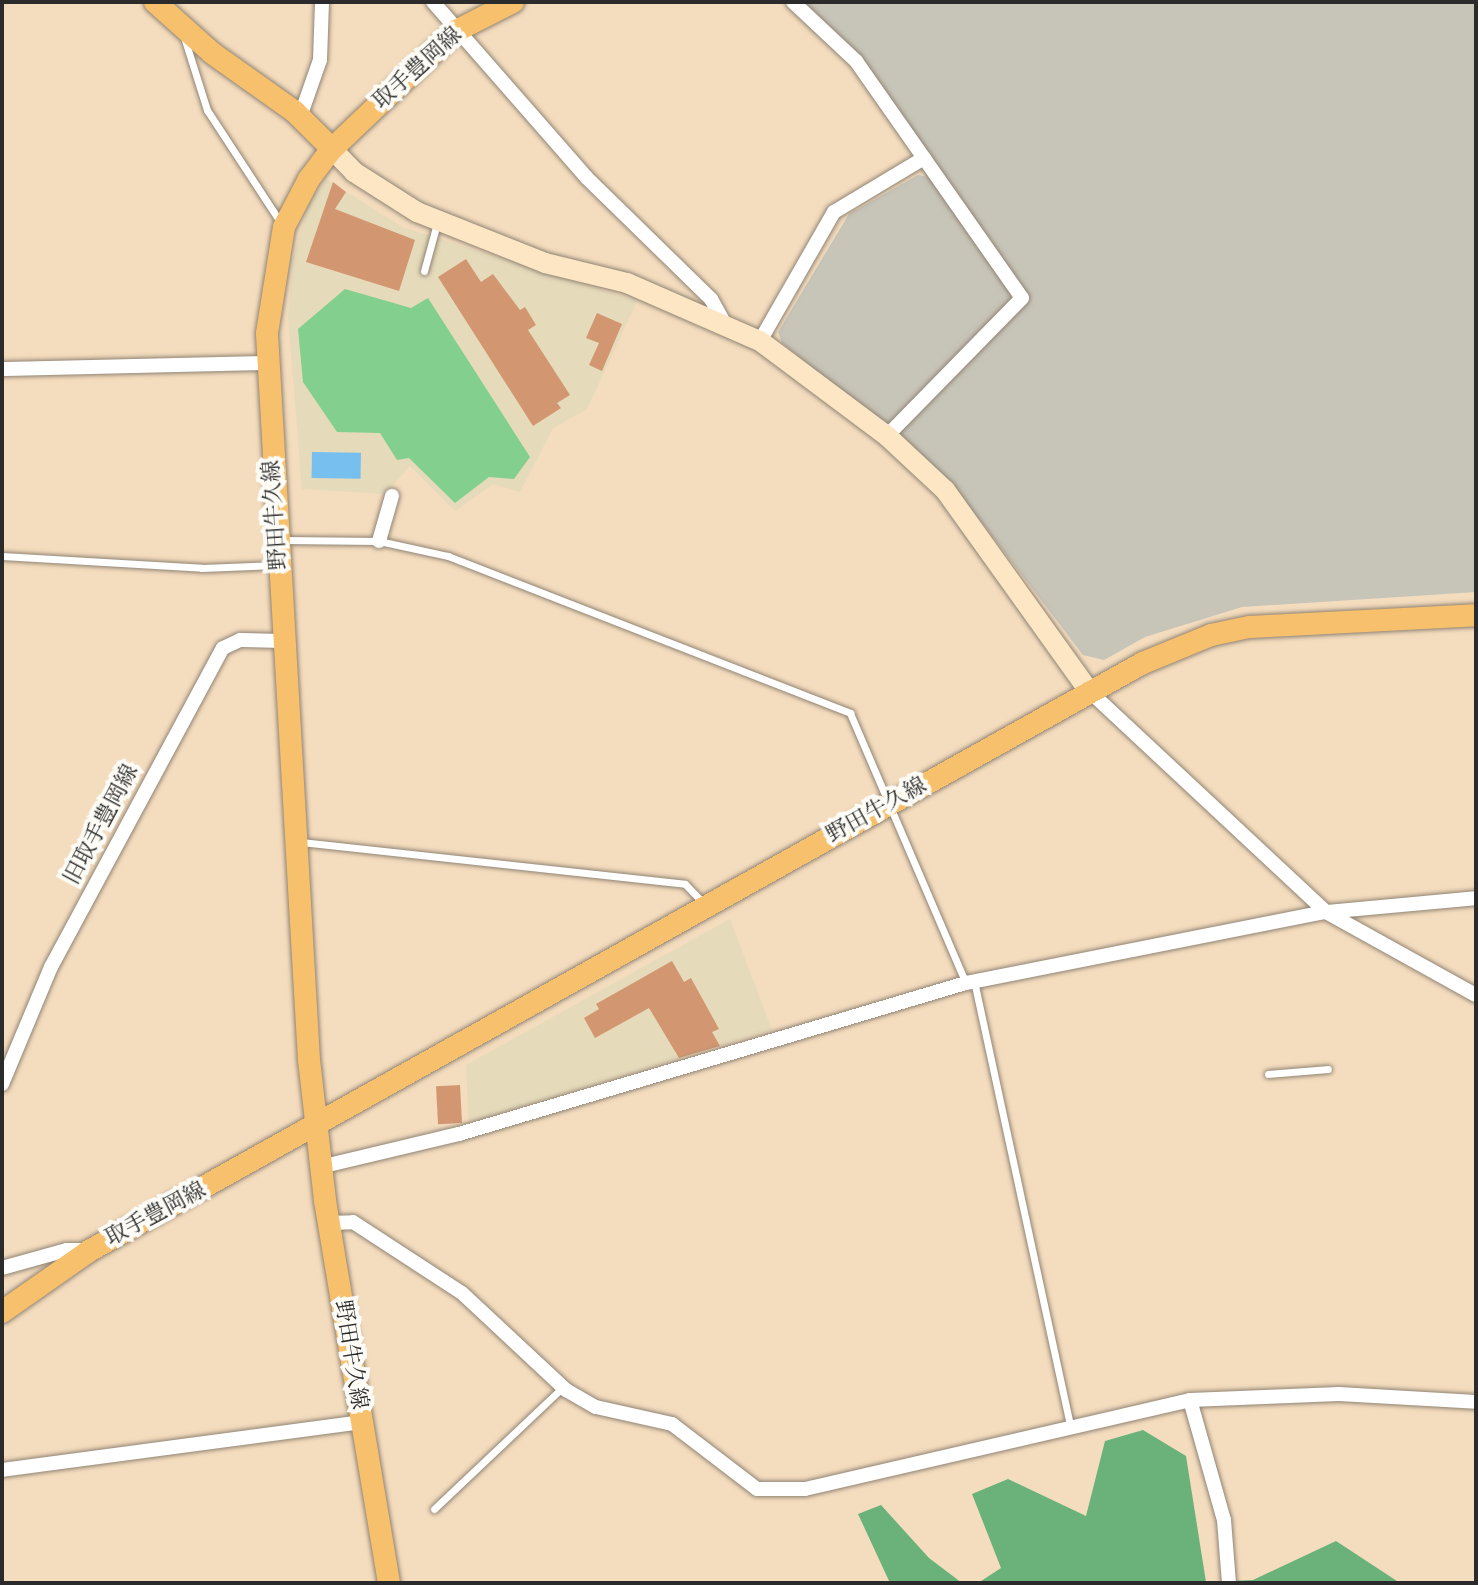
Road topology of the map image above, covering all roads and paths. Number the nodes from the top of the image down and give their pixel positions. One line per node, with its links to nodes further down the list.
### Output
1 (155, 2): 6 (main road)
2 (322, 2): 8 (street)
3 (433, 2): 7 (street)
4 (513, 2): 7 (main road, 取手豊岡線)
5 (793, 2): 10 (street)
6 (181, 28): 8 (main road); 12 (lane)
7 (456, 31): 9 (main road, 取手豊岡線); 14 (street)
8 (300, 117): 9 (main road)
9 (332, 149): 11 (street); 12 (main road, 野田牛久線)
10 (924, 158): 15 (street); 18 (street)
11 (438, 221): 13 (lane); 14 (street)
12 (284, 227): 16 (main road, 野田牛久線)
13 (424, 271)
14 (726, 326): 15 (street)
15 (760, 341): 18 (street)
16 (267, 363): 17 (street); 20 (main road, 野田牛久線)
17 (2, 369)
18 (887, 436): 26 (street)
19 (392, 496): 21 (street)
20 (278, 540): 21 (lane); 23 (main road, 野田牛久線)
21 (379, 541): 27 (lane)
22 (2, 556): 23 (lane)
23 (280, 565): 25 (main road, 野田牛久線)
24 (1476, 615): 26 (main road, 野田牛久線)
25 (285, 641): 28 (main road, 野田牛久線); 36 (street, 旧取手豊岡線)
26 (1088, 690): 27 (main road, 野田牛久線); 31 (street)
27 (888, 805): 30 (main road, 野田牛久線); 32 (lane)
28 (295, 841): 30 (lane); 37 (main road, 野田牛久線)
29 (1476, 898): 31 (street)
30 (707, 907): 37 (main road, 野田牛久線)
31 (1326, 912): 32 (street); 33 (street)
32 (970, 982): 38 (street); 47 (lane)
33 (1476, 995)
34 (1328, 1069): 35 (lane)
35 (1268, 1074)
36 (2, 1084)
37 (315, 1127): 38 (main road, 野田牛久線); 40 (main road, 取手豊岡線)
38 (320, 1167): 39 (main road, 野田牛久線)
39 (329, 1223): 43 (street); 46 (main road, 野田牛久線)
40 (89, 1251): 41 (street); 42 (main road, 取手豊岡線)
41 (2, 1268)
42 (2, 1312)
43 (563, 1387): 47 (street); 49 (lane)
44 (1190, 1400): 45 (street); 47 (street); 51 (street)
45 (1476, 1402)
46 (361, 1422): 48 (street); 50 (main road, 野田牛久線)
47 (1071, 1430)
48 (2, 1470)
49 (434, 1509)
50 (389, 1583)
51 (1229, 1583)

